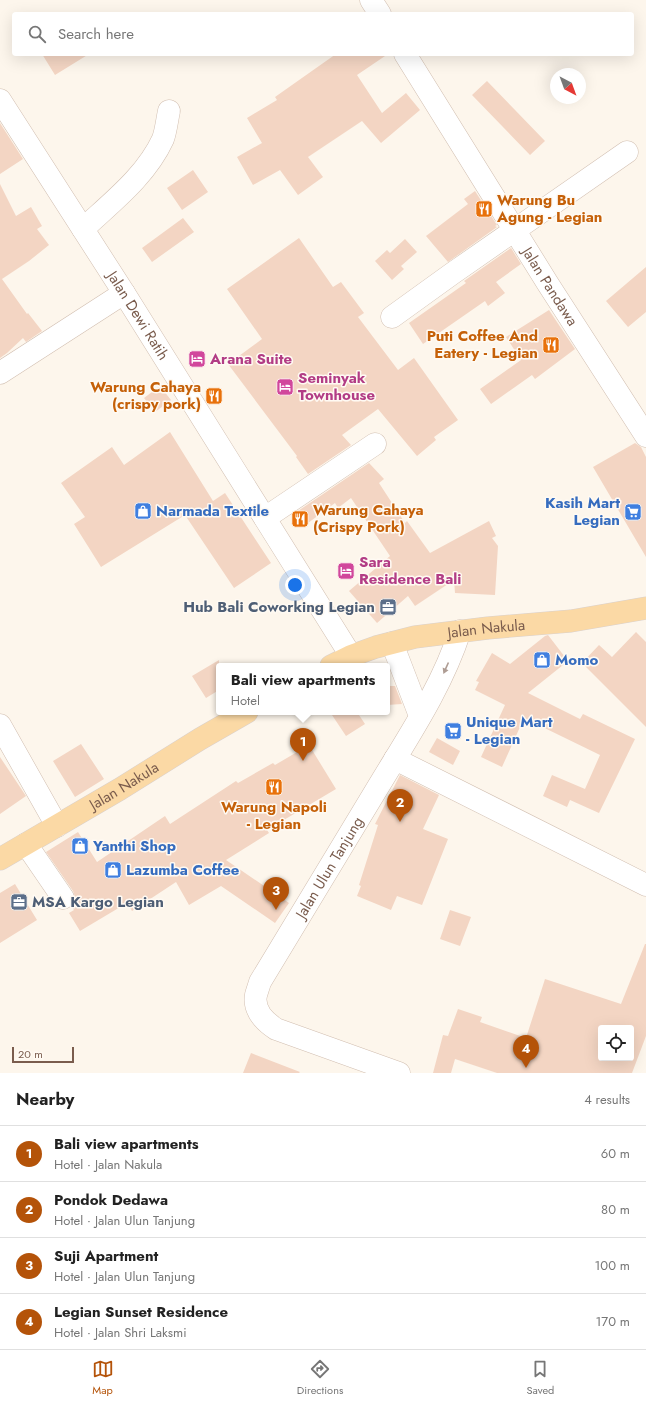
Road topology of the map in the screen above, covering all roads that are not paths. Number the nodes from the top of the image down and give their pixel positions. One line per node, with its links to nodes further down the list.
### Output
1 (371, 0): 2 (street)
2 (379, 12)
3 (406, 56): 8 (street, Jalan Pandawa)
4 (0, 100): 7 (street, Jalan Dewi Ratih)
5 (169, 112): 7 (street)
6 (628, 152): 8 (street)
7 (83, 229): 9 (street, Jalan Dewi Ratih)
8 (515, 231): 10 (street); 12 (street, Jalan Pandawa)
9 (124, 293): 11 (street); 14 (street, Jalan Dewi Ratih)
10 (392, 317)
11 (0, 373)
12 (646, 436)
13 (375, 444): 14 (street)
14 (265, 518): 18 (street, Jalan Dewi Ratih)
15 (646, 608): 16 (main road, Jalan Nakula)
16 (460, 631): 17 (main road, Jalan Nakula); 21 (street, Jalan Ulun Tanjung, one-way to 21)
17 (392, 643): 18 (main road, Jalan Nakula); 21 (street)
18 (351, 656): 19 (main road, Jalan Nakula)
19 (337, 663)
20 (242, 715): 24 (main road, Jalan Nakula)
21 (420, 716): 23 (street, Jalan Ulun Tanjung)
22 (0, 725): 24 (street)
23 (395, 759): 27 (street); 29 (street, Jalan Ulun Tanjung)
24 (57, 826): 25 (main road, Jalan Nakula)
25 (26, 844): 26 (main road, Jalan Nakula); 28 (street)
26 (0, 859)
27 (646, 885)
28 (63, 898)
29 (399, 1073)

